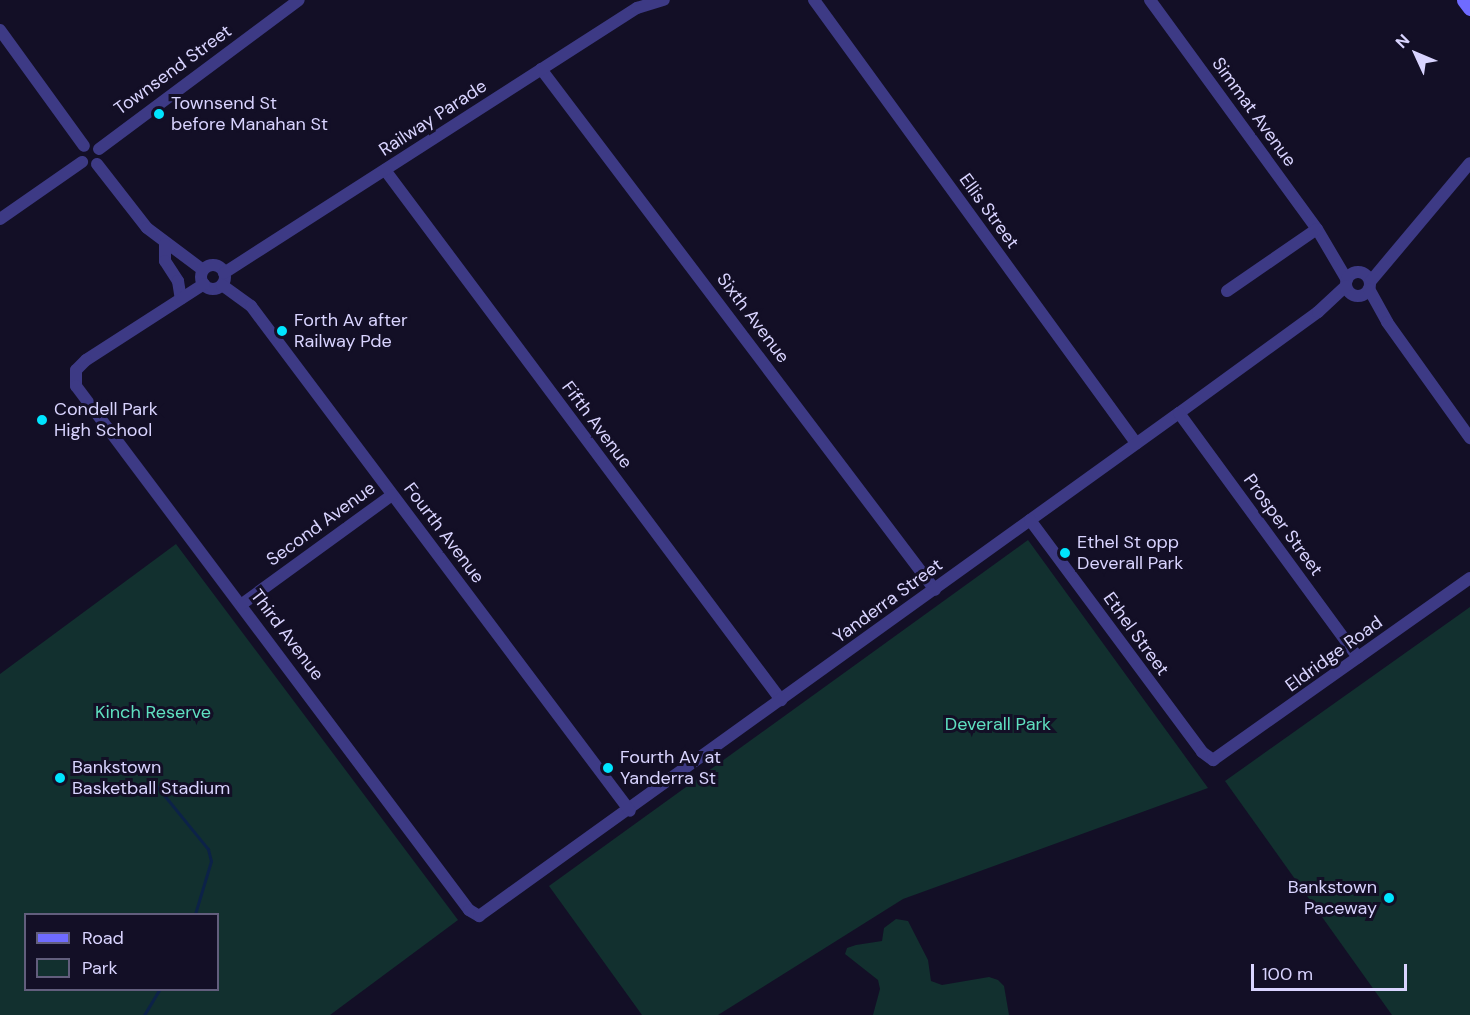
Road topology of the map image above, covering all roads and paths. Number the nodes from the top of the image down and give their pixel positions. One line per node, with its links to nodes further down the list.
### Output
1 (299, 0): 10 (street, Townsend Street)
2 (664, 0): 8 (street, Railway Parade)
3 (814, 0): 29 (street, Ellis Street)
4 (1150, 0): 16 (street, Simmat Avenue)
5 (1464, 0): 6 (main road)
6 (1470, 8)
7 (0, 30): 9 (street)
8 (541, 69): 14 (street, Railway Parade); 33 (street, Sixth Avenue)
9 (84, 146): 10 (street); 11 (street)
10 (99, 149): 13 (street)
11 (82, 162): 13 (street); 15 (street)
12 (1470, 163): 21 (street)
13 (97, 164): 17 (street)
14 (385, 170): 20 (street, Railway Parade); 36 (street, Fifth Avenue)
15 (0, 219)
16 (1317, 229): 18 (street, Simmat Avenue); 24 (street)
17 (165, 244): 19 (street); 25 (street)
18 (1328, 245): 21 (street, Simmat Avenue); 23 (street, Simmat Avenue)
19 (203, 270): 20 (street); 22 (street)
20 (223, 279): 22 (street); 30 (street, Fourth Avenue)
21 (1365, 279): 23 (street); 23 (street); 26 (street, Simmat Avenue)
22 (204, 284): 25 (street)
23 (1351, 289): 26 (street, Simmat Avenue); 27 (street, Yanderra Street)
24 (1227, 291)
25 (181, 299): 34 (street, Third Avenue)
26 (1387, 322): 28 (street, Simmat Avenue)
27 (1179, 413): 29 (street, Yanderra Street); 35 (street, Prosper Street)
28 (1470, 438)
29 (1136, 443): 31 (street, Yanderra Street)
30 (392, 495): 34 (street, Second Avenue); 38 (street, Fourth Avenue)
31 (1030, 520): 33 (street, Yanderra Street); 37 (street, Ethel Street)
32 (1470, 578): 35 (street, Eldridge Road)
33 (935, 590): 36 (street, Yanderra Street)
34 (242, 604): 39 (street, Third Avenue)
35 (1358, 658): 37 (street, Eldridge Road)
36 (782, 700): 38 (street, Yanderra Street)
37 (1219, 759)
38 (630, 811): 39 (street, Yanderra Street)
39 (479, 916)

